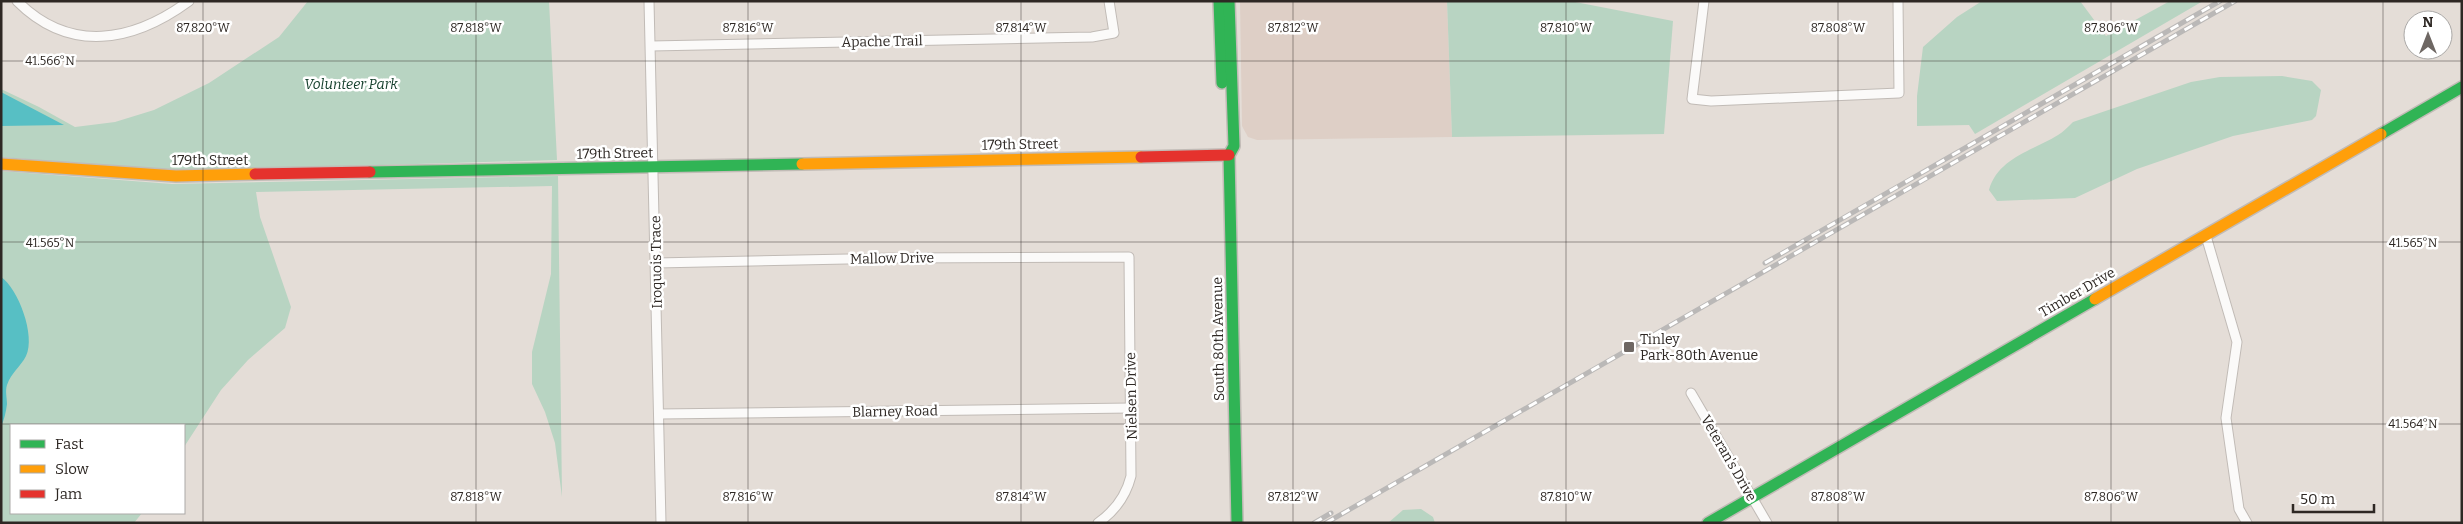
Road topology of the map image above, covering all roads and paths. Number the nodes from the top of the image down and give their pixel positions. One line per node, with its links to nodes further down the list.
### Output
1 (17, 1): 2 (street)
2 (189, 1)
3 (649, 1): 9 (street, Iroquois Trace)
4 (1109, 1): 9 (street, Apache Trail)
5 (1219, 1): 11 (street, South 80th Avenue)
6 (1229, 1): 11 (street, South 80th Avenue)
7 (1704, 1): 8 (street)
8 (1898, 1)
9 (651, 46): 13 (street, Iroquois Trace)
10 (2462, 86): 14 (street, Timber Drive)
11 (1229, 155): 13 (street, 179th Street); 23 (street, South 80th Avenue)
12 (1, 164): 13 (street, 179th Street)
13 (654, 167): 16 (street, Iroquois Trace)
14 (2206, 236): 20 (street, Timber Drive); 26 (street)
15 (1129, 257): 16 (street, Mallow Drive); 18 (street, Nielsen Drive)
16 (656, 263): 19 (street, Iroquois Trace)
17 (1691, 393): 20 (street, Veteran's Drive)
18 (1131, 408): 19 (street, Blarney Road); 22 (street, Nielsen Drive)
19 (659, 414): 21 (street, Iroquois Trace)
20 (1753, 497): 24 (street, Timber Drive); 25 (street, Veteran's Drive)
21 (661, 523)
22 (1098, 523)
23 (1237, 523)
24 (1708, 523)
25 (1767, 523)
26 (2247, 523)

